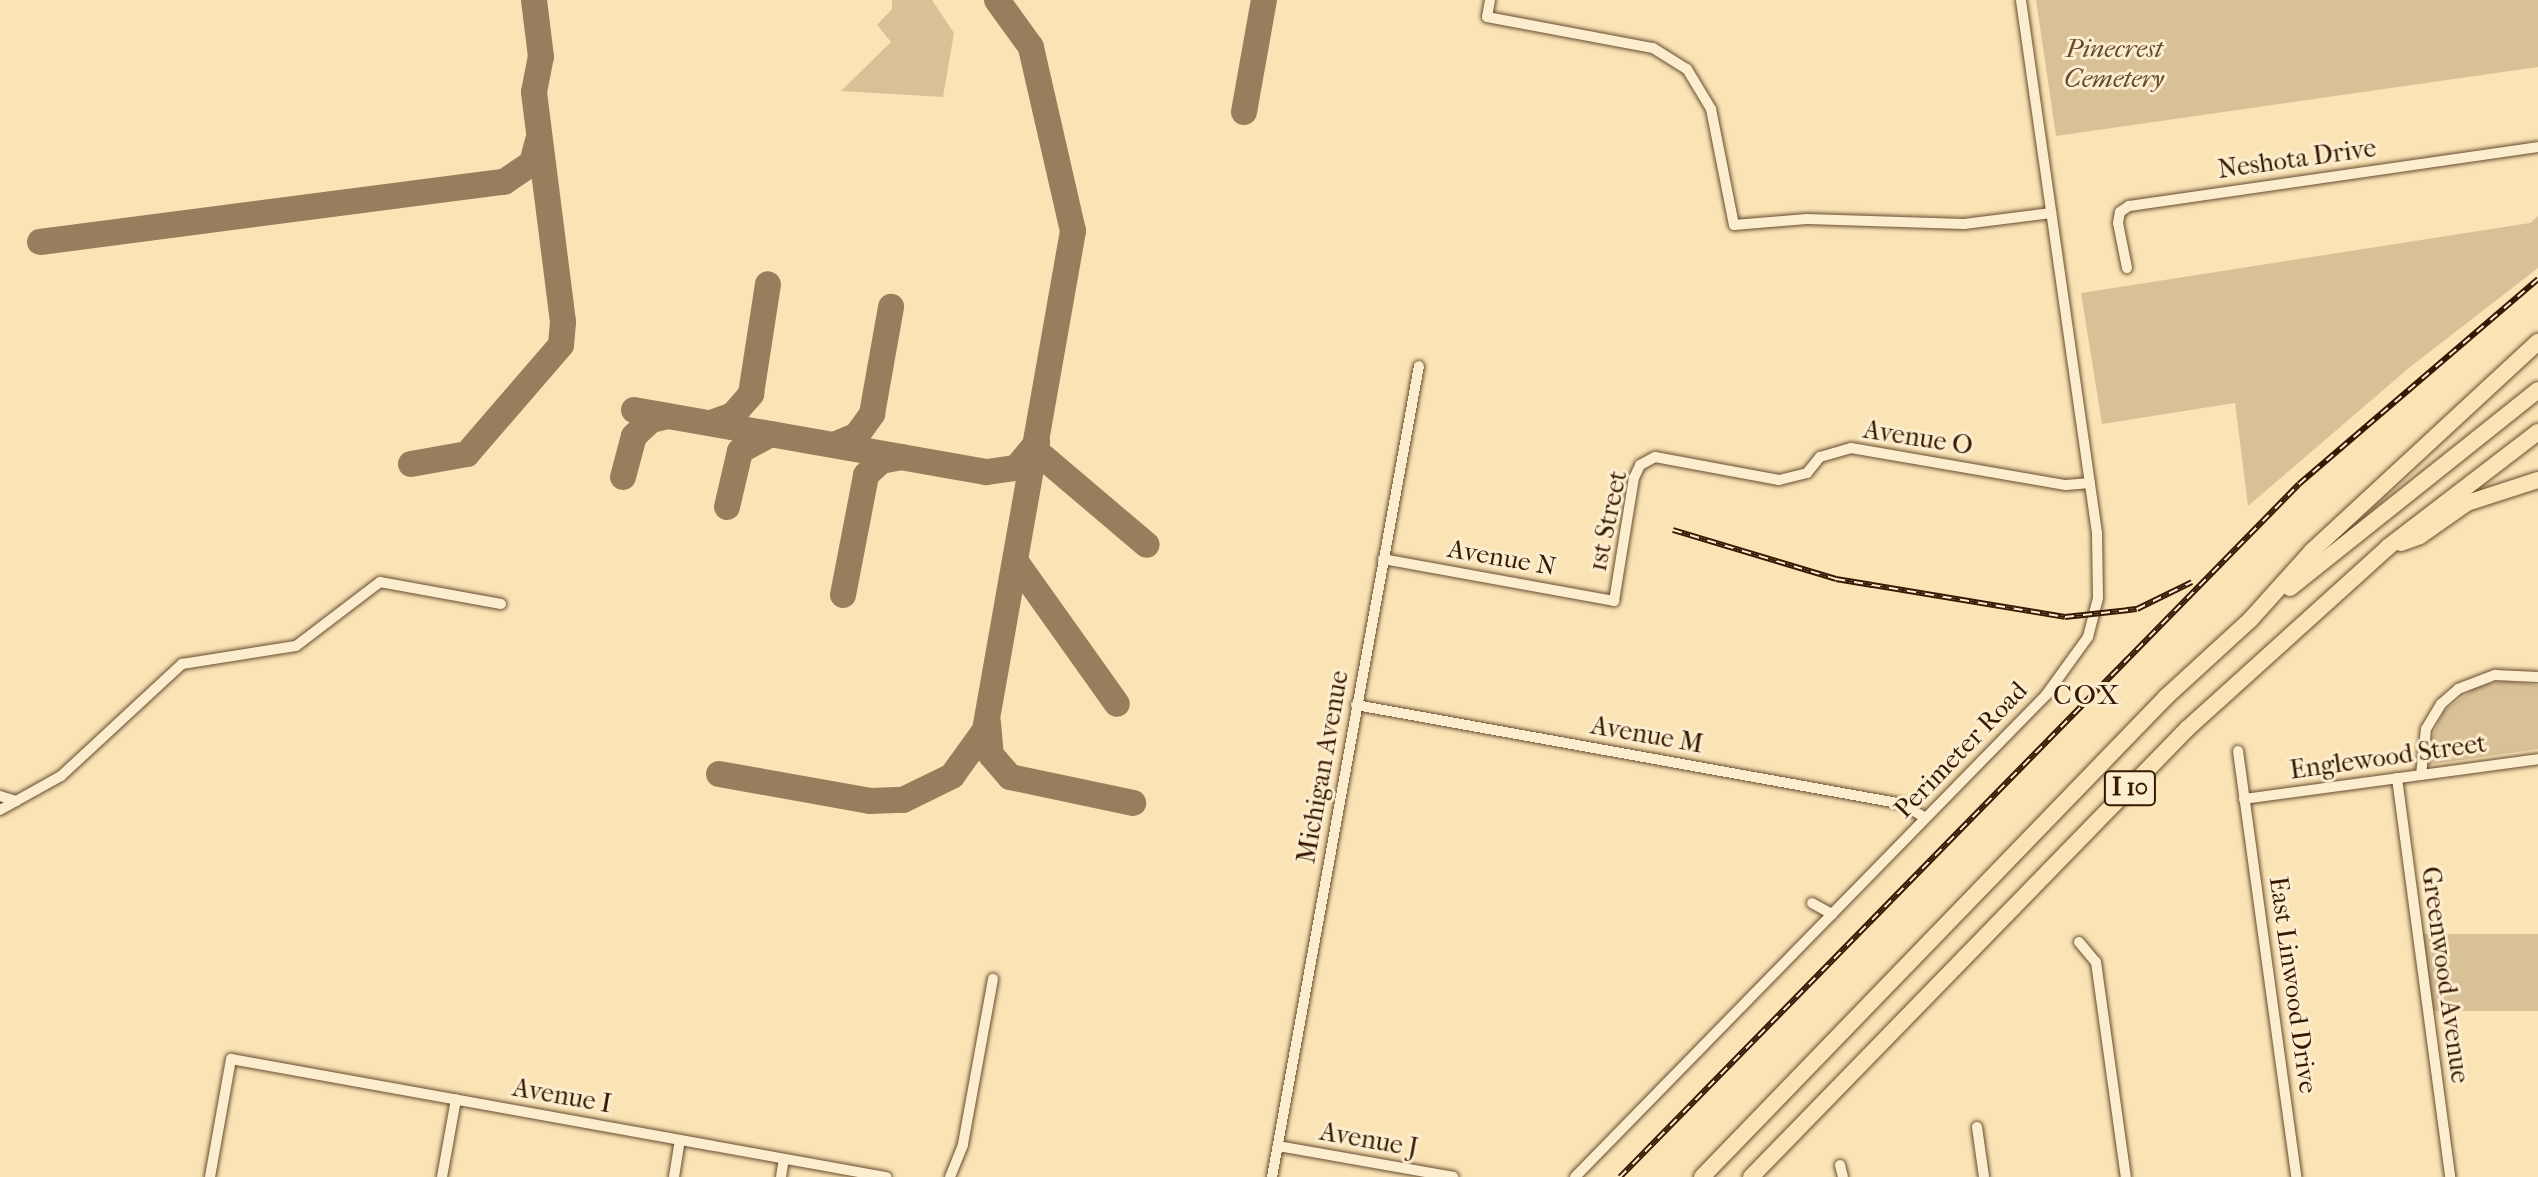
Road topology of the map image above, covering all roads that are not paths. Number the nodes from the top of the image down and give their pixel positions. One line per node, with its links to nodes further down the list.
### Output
1 (1490, 0): 4 (street)
2 (2021, 0): 4 (street, Perimeter Road)
3 (2538, 147): 5 (street, Neshota Drive)
4 (2051, 213): 12 (street, Perimeter Road)
5 (2127, 268)
6 (2538, 342): 17 (highway)
7 (1419, 366): 14 (street, Michigan Avenue)
8 (2538, 390): 17 (highway, I 10)
9 (2538, 432): 13 (highway, I 10)
10 (1655, 457): 12 (street, Avenue O); 15 (street, 1st Street)
11 (2538, 480): 13 (highway)
12 (2090, 483): 28 (street, Perimeter Road)
13 (2388, 547): 49 (highway, I 10)
14 (1383, 559): 15 (street, Avenue N); 19 (street, Michigan Avenue)
15 (1614, 601)
16 (501, 604): 26 (street)
17 (2251, 619): 48 (highway, I 10)
18 (2538, 677): 22 (street)
19 (1356, 705): 28 (street, Avenue M); 36 (street, Michigan Avenue)
20 (2238, 751): 25 (street, East Linwood Drive)
21 (2538, 759): 22 (street, Englewood Street)
22 (2421, 775): 23 (street, Englewood Street)
23 (2397, 778): 25 (street, Englewood Street); 54 (street, Greenwood Avenue)
24 (0, 796): 26 (street)
25 (2244, 799): 53 (street, East Linwood Drive)
26 (16, 801): 27 (street)
27 (0, 810)
28 (1925, 818): 30 (street, Perimeter Road)
29 (1812, 903): 30 (street)
30 (1832, 914): 47 (street, Perimeter Road)
31 (2079, 942): 52 (street)
32 (993, 979): 44 (street)
33 (456, 1099): 35 (street, Avenue I); 39 (street, Avenue I); 40 (street)
34 (1977, 1127): 51 (street)
35 (680, 1140): 37 (street, Avenue I); 41 (street)
36 (1278, 1146): 45 (street, Michigan Avenue); 46 (street, Avenue J)
37 (784, 1159): 42 (street); 43 (street, Avenue I)
38 (1840, 1165): 50 (street)
39 (210, 1177)
40 (442, 1177)
41 (674, 1177)
42 (781, 1177)
43 (886, 1177)
44 (950, 1177)
45 (1272, 1177)
46 (1453, 1177)
47 (1575, 1177)
48 (1702, 1177)
49 (1751, 1177)
50 (1843, 1177)
51 (1984, 1177)
52 (2126, 1177)
53 (2296, 1177)
54 (2450, 1177)

